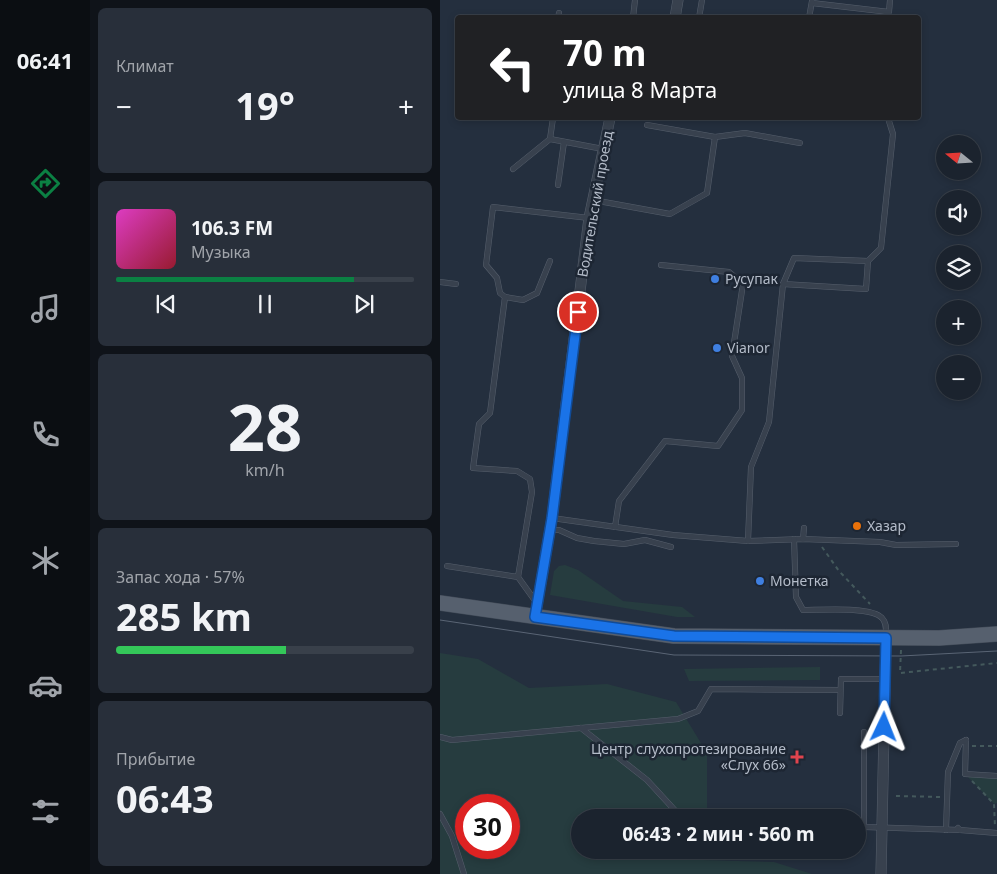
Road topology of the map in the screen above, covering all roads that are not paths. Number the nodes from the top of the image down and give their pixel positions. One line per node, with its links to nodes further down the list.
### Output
1 (635, 0): 6 (lane)
2 (678, 0): 7 (street)
3 (702, 0): 8 (lane)
4 (890, 0): 5 (lane)
5 (812, 2): 9 (lane)
6 (632, 15)
7 (676, 15)
8 (700, 15)
9 (810, 15)
10 (553, 120): 15 (lane)
11 (610, 120): 18 (street, Водительский проезд)
12 (889, 120): 24 (lane)
13 (647, 124): 14 (lane)
14 (715, 137): 17 (lane); 21 (lane)
15 (550, 139): 16 (lane); 19 (lane)
16 (564, 142): 18 (lane); 20 (lane)
17 (800, 143)
18 (603, 149): 21 (street, Водительский проезд)
19 (513, 169)
20 (558, 185)
21 (592, 200): 22 (street, Водительский проезд)
22 (589, 218): 29 (lane); 30 (street, Водительский проезд)
23 (550, 261): 29 (lane)
24 (868, 262): 28 (lane); 28 (lane)
25 (661, 265): 31 (lane)
26 (440, 282): 27 (lane)
27 (456, 284)
28 (783, 284): 36 (lane)
29 (505, 297): 40 (lane)
30 (552, 518): 31 (lane); 33 (street, Водительский проезд)
31 (615, 527): 36 (lane)
32 (804, 528): 35 (lane)
33 (550, 530): 38 (lane); 42 (street, Водительский проезд)
34 (794, 539): 35 (lane); 36 (lane); 44 (lane)
35 (803, 539): 37 (lane)
36 (748, 541)
37 (956, 544)
38 (671, 547)
39 (447, 566): 40 (lane)
40 (518, 577): 42 (lane)
41 (440, 603): 42 (main road)
42 (536, 609): 44 (main road)
43 (997, 634): 44 (main road)
44 (886, 638): 45 (street)
45 (886, 679): 46 (lane); 54 (street)
46 (840, 690): 47 (lane); 48 (lane)
47 (840, 713)
48 (581, 728): 50 (lane); 52 (lane)
49 (864, 732): 54 (lane)
50 (440, 737)
51 (997, 776): 55 (lane)
52 (674, 809)
53 (440, 814): 57 (lane)
54 (882, 827): 55 (lane); 58 (street)
55 (946, 830): 56 (lane)
56 (996, 833)
57 (464, 874)
58 (881, 874)

